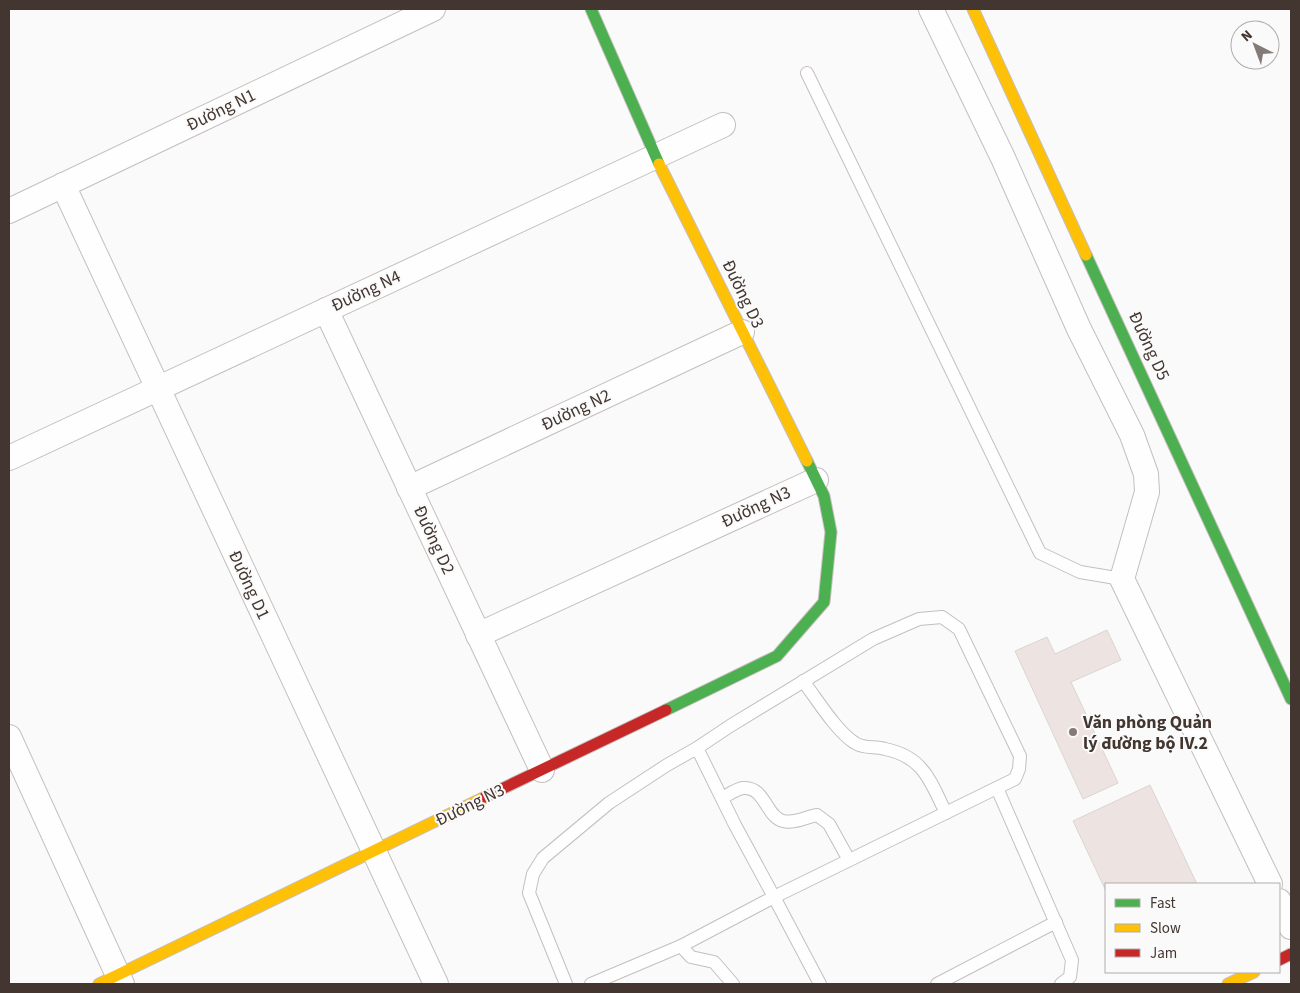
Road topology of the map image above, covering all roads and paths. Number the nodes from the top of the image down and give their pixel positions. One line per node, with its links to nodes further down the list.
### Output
1 (433, 9): 8 (street, Đường N1)
2 (590, 9): 7 (street, Đường D3)
3 (931, 9): 16 (street)
4 (973, 9): 20 (street, Đường D5)
5 (807, 73): 16 (lane)
6 (724, 124): 7 (street, Đường N4)
7 (655, 156): 10 (street, Đường N4); 11 (street, Đường D3)
8 (63, 185): 9 (street, Đường N1); 12 (street, Đường D1)
9 (9, 211)
10 (326, 310): 12 (street, Đường N4); 15 (street, Đường D2)
11 (742, 332): 14 (street, Đường D3); 15 (street, Đường N2)
12 (158, 389): 13 (street, Đường N4); 27 (street, Đường D1)
13 (9, 458)
14 (816, 480): 17 (street, Đường D3); 18 (street, Đường N3)
15 (409, 488): 18 (street, Đường D2)
16 (1122, 579): 29 (street)
17 (824, 602): 23 (street, Đường N3)
18 (478, 635): 23 (street, Đường D2)
19 (803, 681): 22 (lane); 24 (lane); 26 (lane)
20 (1291, 699)
21 (9, 737): 36 (street)
22 (698, 748): 25 (lane); 39 (lane)
23 (542, 770): 27 (street, Đường N3)
24 (997, 788): 26 (lane); 32 (lane)
25 (722, 798): 28 (lane); 30 (lane)
26 (946, 813): 28 (lane)
27 (374, 851): 36 (street, Đường N3); 38 (street, Đường D1)
28 (849, 860): 30 (lane)
29 (1270, 883)
30 (774, 897): 34 (lane); 42 (lane)
31 (1280, 904): 33 (street)
32 (1056, 922): 43 (lane); 44 (lane)
33 (1291, 927)
34 (681, 946): 37 (lane); 41 (lane)
35 (1252, 973): 45 (street)
36 (113, 981)
37 (607, 981): 40 (lane)
38 (436, 984)
39 (566, 984)
40 (591, 984)
41 (734, 984)
42 (820, 984)
43 (938, 984)
44 (1061, 984)
45 (1228, 984)

